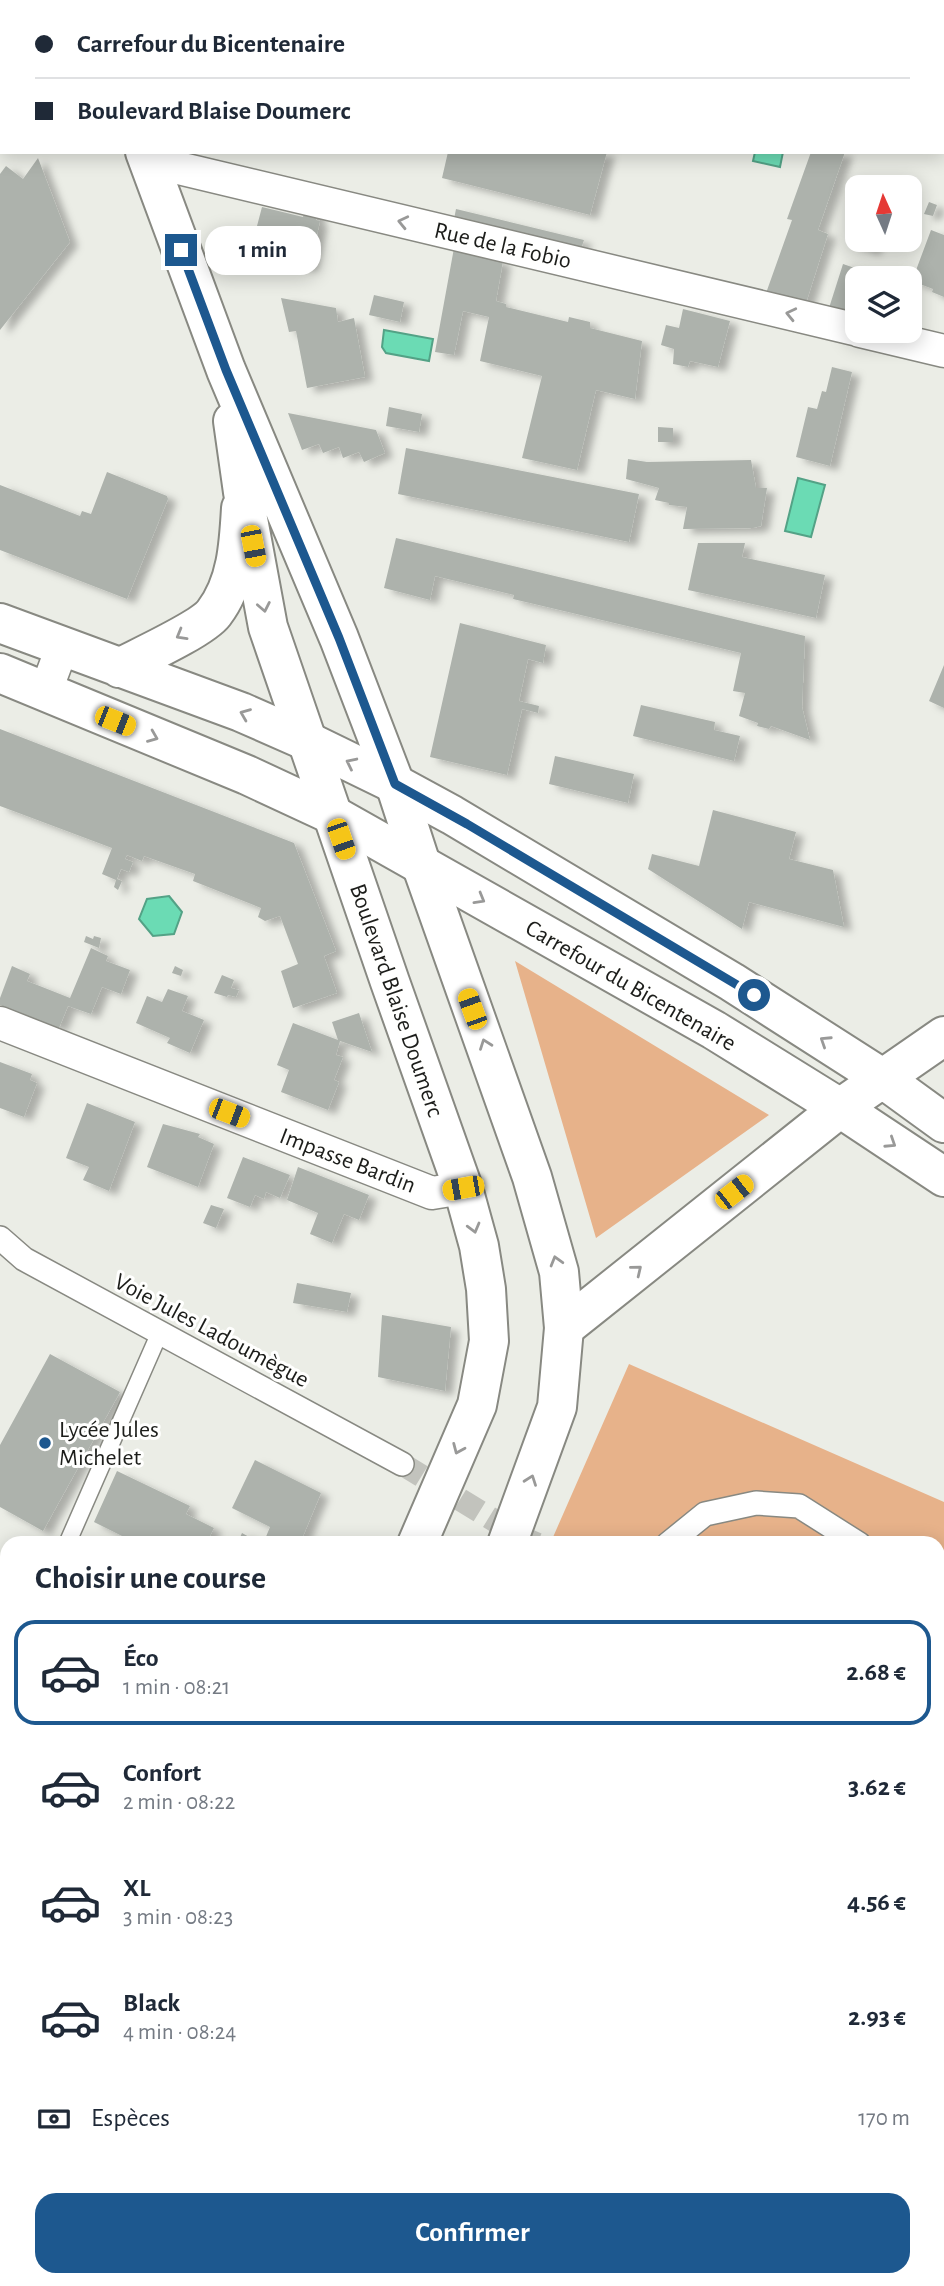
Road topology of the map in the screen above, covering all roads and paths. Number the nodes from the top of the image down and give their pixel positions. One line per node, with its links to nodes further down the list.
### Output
1 (147, 157): 2 (street, Rue de la Fobio, one-way to 1); 5 (main road, Boulevard Blaise Doumerc)
2 (845, 327)
3 (912, 343): 4 (street, Rue de la Fobio)
4 (944, 351)
5 (226, 370): 6 (main road, Boulevard Blaise Doumerc); 13 (main road, Boulevard Blaise Doumerc)
6 (243, 492): 9 (main road, one-way to 9); 12 (main road, Boulevard Blaise Doumerc, one-way to 12)
7 (0, 623): 8 (main road)
8 (63, 645): 9 (main road); 11 (street)
9 (119, 668): 12 (main road, one-way to 9)
10 (0, 673): 11 (main road, Carrefour du Bicentenaire)
11 (45, 693): 14 (main road, Carrefour du Bicentenaire, one-way to 14)
12 (307, 741): 13 (main road, one-way to 12); 14 (main road, Boulevard Blaise Doumerc)
13 (395, 784): 15 (main road, Boulevard Blaise Doumerc); 18 (main road, one-way to 13)
14 (333, 815): 15 (main road, Carrefour du Bicentenaire); 22 (main road, Boulevard Blaise Doumerc)
15 (421, 864): 19 (main road, Carrefour du Bicentenaire, one-way to 19); 24 (main road, Boulevard Blaise Doumerc, one-way to 15)
16 (0, 1023): 22 (street, Impasse Bardin)
17 (944, 1036): 18 (main road)
18 (883, 1078): 19 (main road); 20 (main road)
19 (840, 1108): 21 (main road, Carrefour du Bicentenaire, one-way to 21); 24 (main road, one-way to 19)
20 (944, 1123)
21 (944, 1177)
22 (463, 1188): 28 (main road, Boulevard Blaise Doumerc, one-way to 28)
23 (0, 1238): 25 (street, Voie Jules Ladoumègue)
24 (564, 1328): 29 (main road, Boulevard Blaise Doumerc, one-way to 24)
25 (160, 1332): 26 (street, Voie Jules Ladoumègue); 27 (lane)
26 (402, 1464)
27 (71, 1536)
28 (420, 1536)
29 (510, 1536)
30 (678, 1536): 31 (street)
31 (846, 1536)

